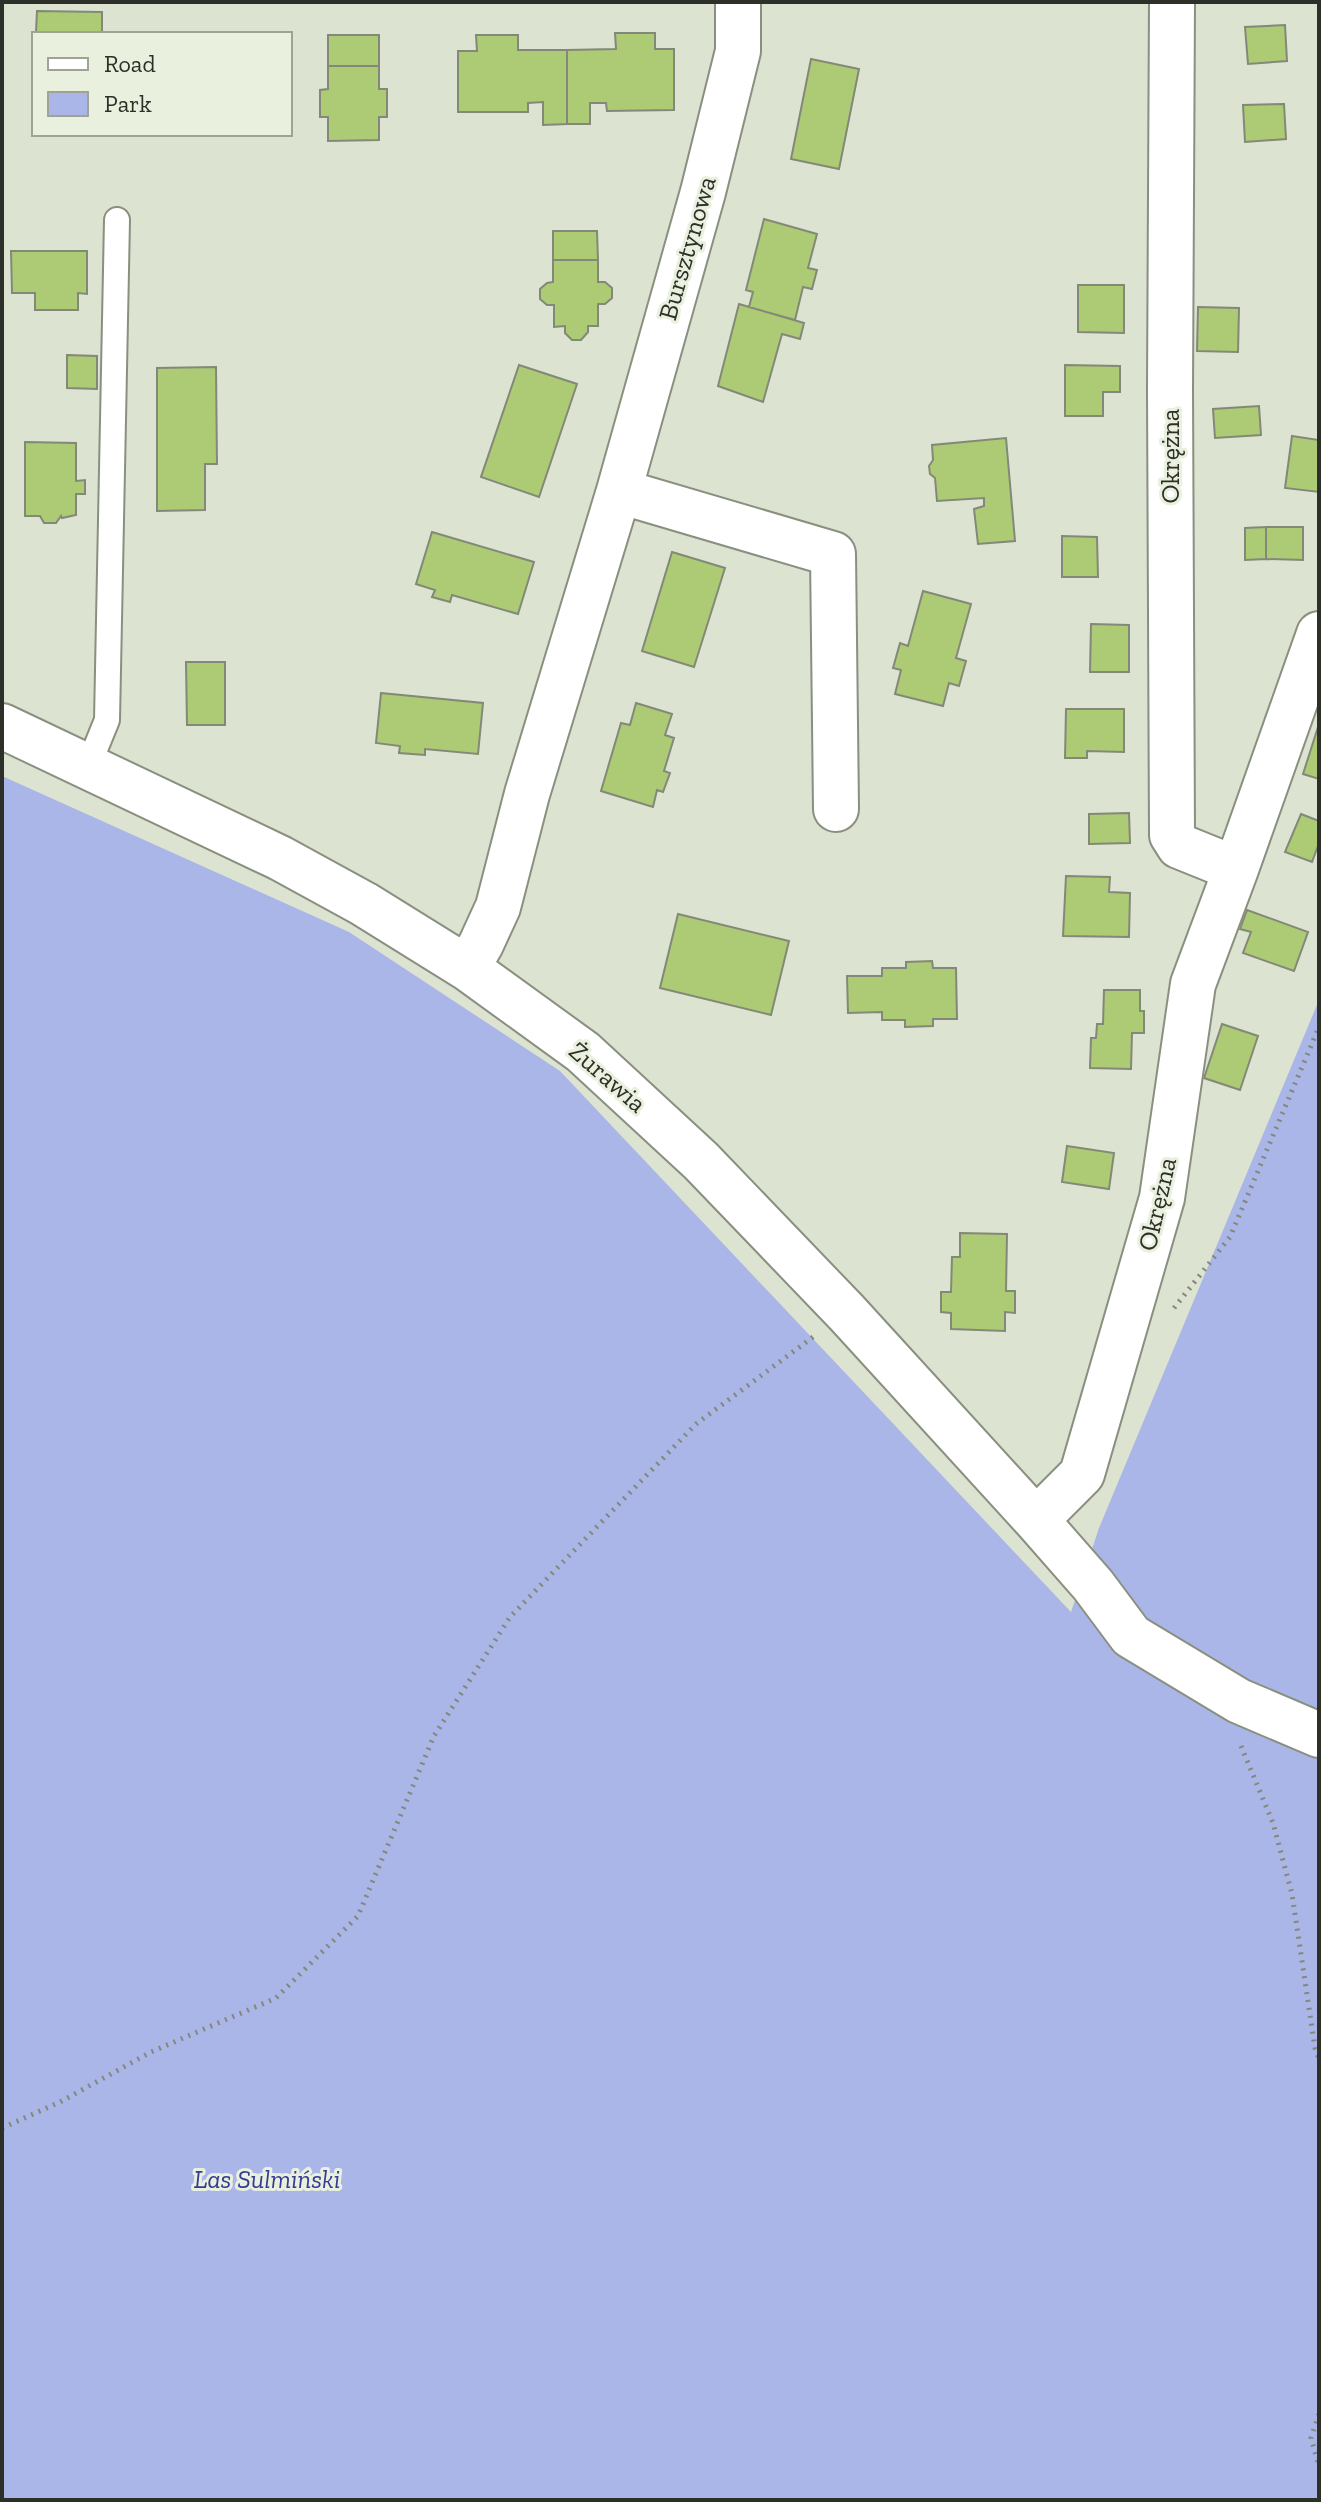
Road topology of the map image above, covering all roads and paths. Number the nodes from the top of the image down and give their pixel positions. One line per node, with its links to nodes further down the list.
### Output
1 (738, 2): 4 (street, Bursztynowa)
2 (1172, 2): 9 (street, Okrężna)
3 (117, 220): 7 (lane)
4 (619, 491): 8 (street); 10 (street, Bursztynowa)
5 (1319, 634): 9 (street, Okrężna)
6 (2, 726): 7 (street, Żurawia)
7 (85, 764): 10 (street, Żurawia)
8 (836, 809)
9 (1236, 869): 14 (street, Okrężna)
10 (467, 968): 13 (street, Żurawia)
11 (1319, 1027): 12 (path)
12 (1173, 1310)
13 (847, 1313): 14 (street, Żurawia); 18 (path)
14 (1036, 1520): 15 (street, Żurawia)
15 (1239, 1701): 16 (street, Żurawia); 17 (path)
16 (1319, 1735)
17 (1319, 2059)
18 (2, 2128)
19 (1319, 2414): 20 (path)
20 (1319, 2466)

